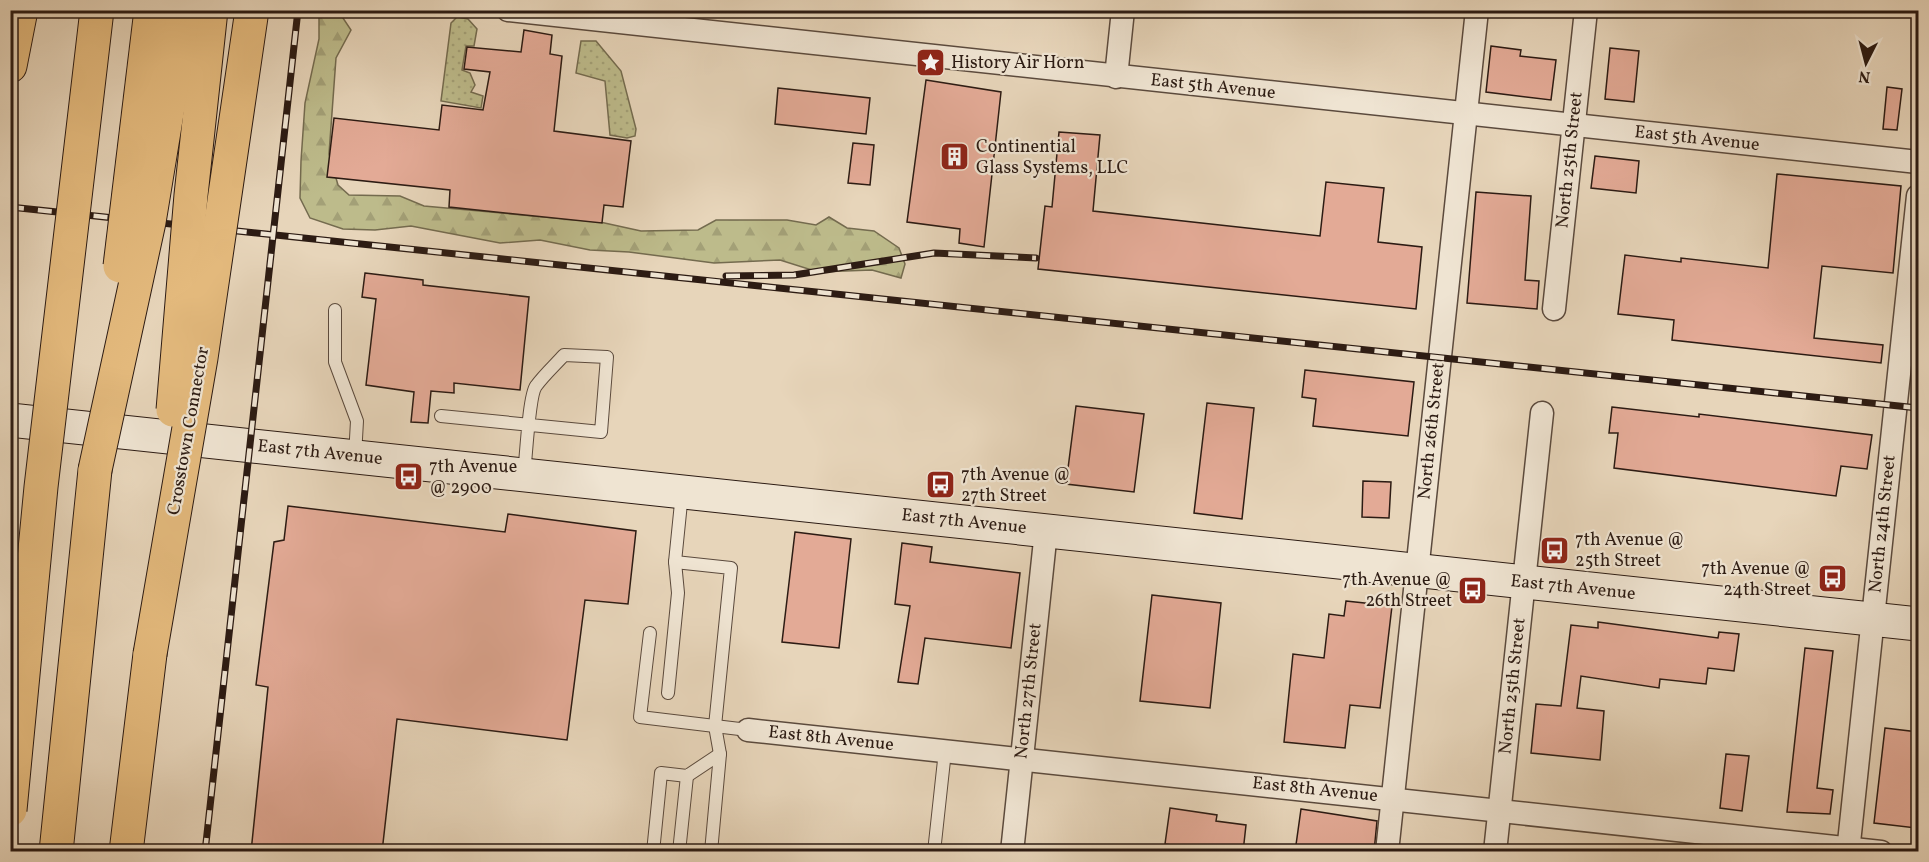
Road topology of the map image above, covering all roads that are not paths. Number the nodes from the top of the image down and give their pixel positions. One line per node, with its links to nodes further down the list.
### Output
1 (21, 10): 12 (highway)
2 (78, 10): 20 (highway, bridge)
3 (97, 10): 20 (highway, bridge)
4 (151, 10): 26 (highway, bridge)
5 (184, 10): 26 (highway, bridge)
6 (211, 10): 36 (highway, bridge)
7 (252, 10): 36 (highway, Crosstown Connector, bridge)
8 (508, 10): 13 (street, East 5th Avenue)
9 (1123, 10): 13 (street)
10 (1477, 10): 14 (street, North 26th Street)
11 (1586, 10): 15 (street, North 25th Street)
12 (10, 66)
13 (1116, 76): 14 (street, East 5th Avenue)
14 (1466, 114): 15 (street, East 5th Avenue); 31 (street, North 26th Street)
15 (1573, 126): 16 (street, East 5th Avenue); 18 (street, North 25th Street)
16 (1918, 162)
17 (1918, 196): 33 (street, North 24th Street)
18 (1554, 309)
19 (335, 310): 25 (lane)
20 (52, 394): 45 (highway, bridge)
21 (1542, 413): 32 (street, North 25th Street)
22 (441, 416): 24 (lane)
23 (10, 420): 25 (street, East 7th Avenue)
24 (530, 425): 24 (lane); 27 (lane)
25 (355, 457): 27 (street, East 7th Avenue)
26 (95, 470): 48 (highway)
27 (524, 475): 28 (street, East 7th Avenue)
28 (682, 492): 29 (street, East 7th Avenue); 30 (lane)
29 (1046, 531): 31 (street, East 7th Avenue); 42 (street, North 27th Street)
30 (675, 562): 37 (lane); 38 (lane)
31 (1417, 571): 32 (street, East 7th Avenue); 44 (street, North 26th Street)
32 (1524, 582): 33 (street, East 7th Avenue); 46 (street, North 25th Street)
33 (1873, 620): 34 (street, East 7th Avenue); 47 (street, North 24th Street)
34 (1918, 624)
35 (650, 633): 38 (lane)
36 (150, 654): 49 (highway, Crosstown Connector)
37 (668, 693)
38 (715, 726): 39 (lane); 41 (lane)
39 (748, 730): 40 (street, East 8th Avenue)
40 (945, 751): 42 (street, East 8th Avenue); 53 (lane)
41 (720, 754): 43 (lane); 52 (lane)
42 (1022, 759): 44 (street, East 8th Avenue); 54 (street, North 27th Street)
43 (687, 776): 50 (lane); 51 (lane)
44 (1393, 799): 46 (street, East 8th Avenue); 55 (street, North 26th Street)
45 (10, 810)
46 (1500, 810): 47 (street, East 8th Avenue); 56 (street, North 25th Street)
47 (1848, 850): 57 (street, East 8th Avenue)
48 (56, 852)
49 (126, 852)
50 (653, 852)
51 (680, 852)
52 (711, 852)
53 (934, 852)
54 (1012, 852)
55 (1387, 852)
56 (1495, 852)
57 (1881, 852)

